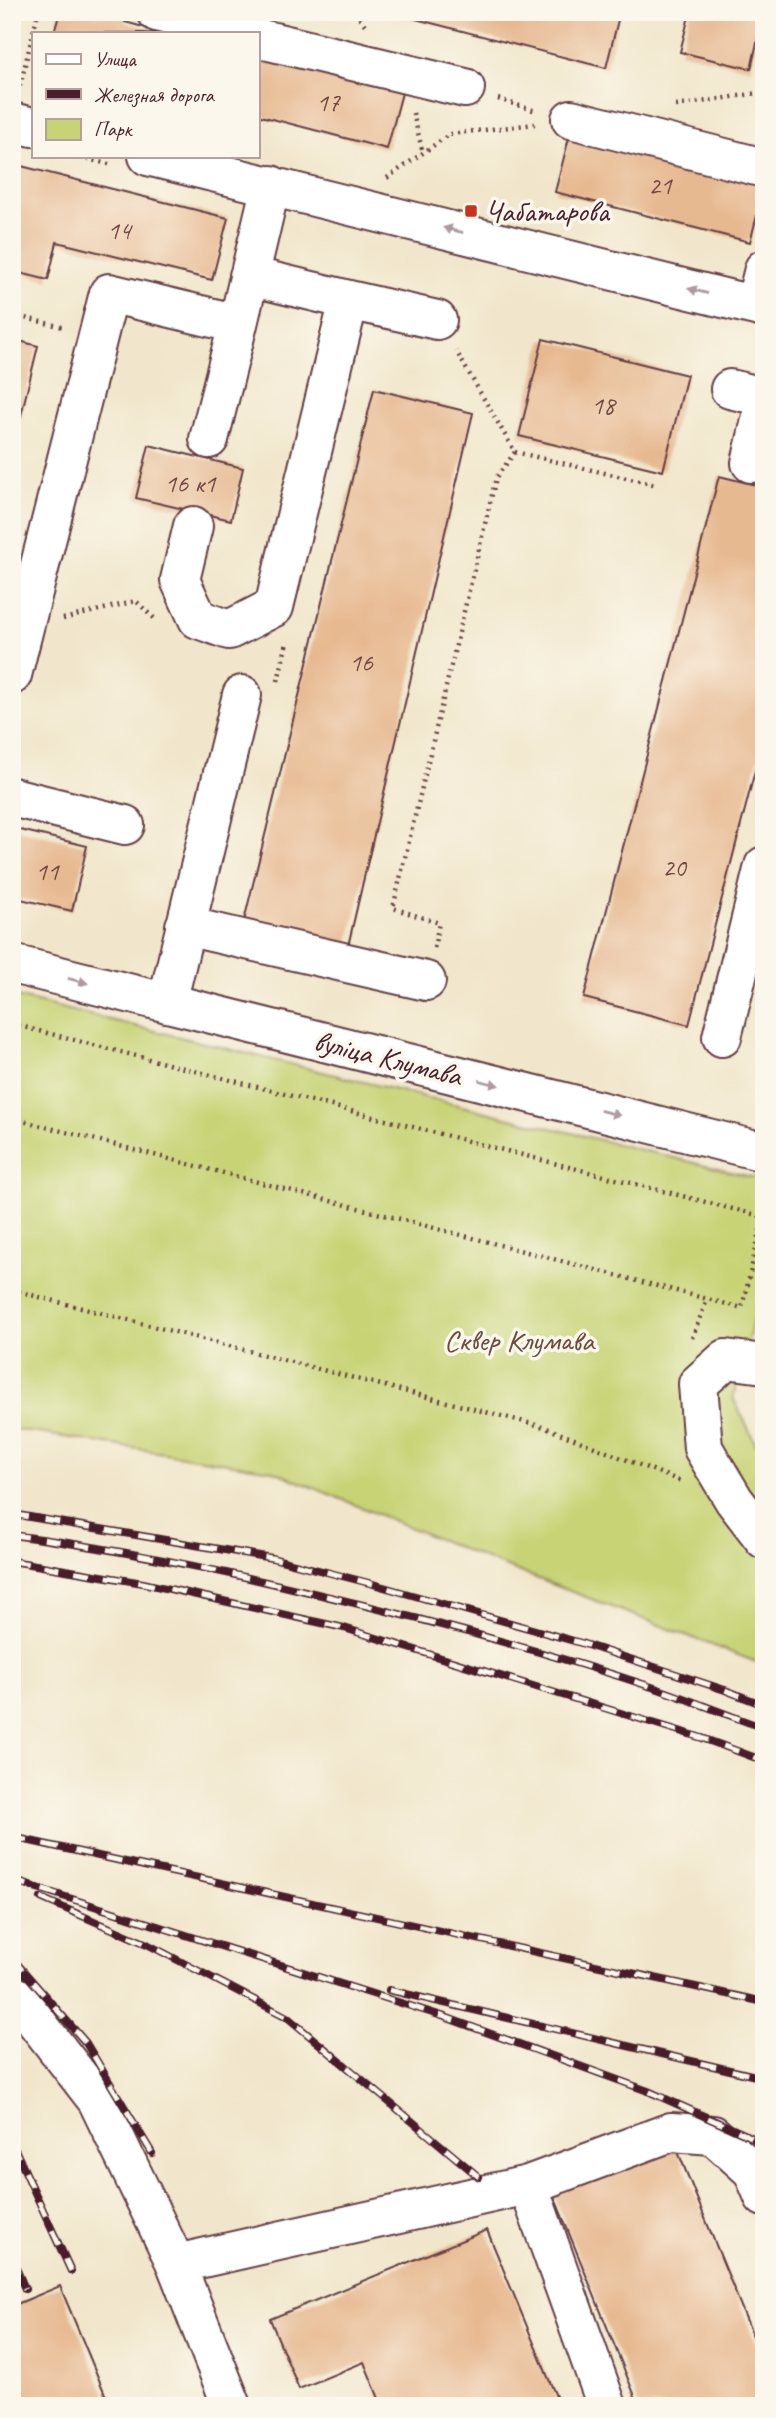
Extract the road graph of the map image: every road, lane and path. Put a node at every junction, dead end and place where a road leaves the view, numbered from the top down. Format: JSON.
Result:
{"nodes":[{"id":1,"x":38,"y":12,"type":"edge"},
{"id":2,"x":180,"y":20,"type":"edge"},
{"id":3,"x":35,"y":32,"type":"edge"},
{"id":4,"x":234,"y":32,"type":"edge"},
{"id":5,"x":259,"y":38,"type":"edge"},
{"id":6,"x":32,"y":49,"type":"edge"},
{"id":7,"x":465,"y":88,"type":"joint"},
{"id":8,"x":21,"y":116,"type":"edge"},
{"id":9,"x":555,"y":116,"type":"joint"},
{"id":10,"x":159,"y":158,"type":"edge"},
{"id":11,"x":764,"y":168,"type":"edge"},
{"id":12,"x":271,"y":186,"type":"junction"},
{"id":13,"x":249,"y":276,"type":"junction"},
{"id":14,"x":761,"y":294,"type":"edge"},
{"id":15,"x":349,"y":300,"type":"junction"},
{"id":16,"x":12,"y":315,"type":"edge"},
{"id":17,"x":438,"y":320,"type":"joint"},
{"id":18,"x":238,"y":324,"type":"junction"},
{"id":19,"x":98,"y":334,"type":"junction"},
{"id":20,"x":764,"y":407,"type":"edge"},
{"id":21,"x":209,"y":439,"type":"dead end"},
{"id":22,"x":515,"y":452,"type":"junction"},
{"id":23,"x":751,"y":463,"type":"dead end"},
{"id":24,"x":656,"y":485,"type":"dead end"},
{"id":25,"x":192,"y":526,"type":"dead end"},
{"id":26,"x":23,"y":629,"type":"junction"},
{"id":27,"x":166,"y":629,"type":"dead end"},
{"id":28,"x":289,"y":635,"type":"dead end"},
{"id":29,"x":12,"y":675,"type":"edge"},
{"id":30,"x":259,"y":692,"type":"joint"},
{"id":31,"x":12,"y":797,"type":"edge"},
{"id":32,"x":125,"y":825,"type":"dead end"},
{"id":33,"x":764,"y":866,"type":"edge"},
{"id":34,"x":185,"y":926,"type":"junction"},
{"id":35,"x":12,"y":964,"type":"edge"},
{"id":36,"x":426,"y":981,"type":"joint"},
{"id":37,"x":167,"y":1003,"type":"junction"},
{"id":38,"x":12,"y":1024,"type":"edge"},
{"id":39,"x":722,"y":1037,"type":"dead end"},
{"id":40,"x":12,"y":1118,"type":"edge"},
{"id":41,"x":764,"y":1152,"type":"edge"},
{"id":42,"x":763,"y":1216,"type":"edge"},
{"id":43,"x":12,"y":1290,"type":"edge"},
{"id":44,"x":764,"y":1364,"type":"edge"},
{"id":45,"x":690,"y":1484,"type":"dead end"},
{"id":46,"x":764,"y":1539,"type":"edge"},
{"id":47,"x":12,"y":2000,"type":"edge"},
{"id":48,"x":528,"y":2185,"type":"junction"},
{"id":49,"x":764,"y":2197,"type":"edge"},
{"id":50,"x":176,"y":2264,"type":"junction"},
{"id":51,"x":232,"y":2406,"type":"edge"},
{"id":52,"x":607,"y":2406,"type":"edge"}],
"edges":[{"from":1,"to":3,"type":"path"},
{"from":2,"to":4,"type":"street"},
{"from":5,"to":7,"type":"street"},
{"from":6,"to":8,"type":"path"},
{"from":7,"to":9,"type":"path"},
{"from":9,"to":11,"type":"street"},
{"from":10,"to":12,"type":"street"},
{"from":12,"to":13,"type":"street"},
{"from":14,"to":12,"type":"street","one_way":true},
{"from":13,"to":15,"type":"street"},
{"from":13,"to":18,"type":"street"},
{"from":15,"to":17,"type":"street"},
{"from":15,"to":25,"type":"street"},
{"from":16,"to":19,"type":"path"},
{"from":17,"to":22,"type":"path"},
{"from":18,"to":19,"type":"street"},
{"from":18,"to":21,"type":"street"},
{"from":19,"to":26,"type":"street"},
{"from":20,"to":23,"type":"street"},
{"from":22,"to":24,"type":"path"},
{"from":22,"to":36,"type":"path"},
{"from":26,"to":27,"type":"path"},
{"from":26,"to":29,"type":"street"},
{"from":28,"to":30,"type":"path"},
{"from":30,"to":34,"type":"street"},
{"from":31,"to":32,"type":"street"},
{"from":33,"to":39,"type":"street"},
{"from":34,"to":36,"type":"street"},
{"from":34,"to":37,"type":"street"},
{"from":35,"to":37,"type":"street","name":"вуліца Клумава","one_way":true},
{"from":37,"to":41,"type":"street","name":"вуліца Клумава","one_way":true},
{"from":38,"to":42,"type":"path"},
{"from":40,"to":42,"type":"path"},
{"from":43,"to":45,"type":"path"},
{"from":44,"to":46,"type":"street"},
{"from":47,"to":50,"type":"street"},
{"from":48,"to":49,"type":"street"},
{"from":48,"to":50,"type":"street"},
{"from":48,"to":52,"type":"street"},
{"from":50,"to":51,"type":"street"}]}
